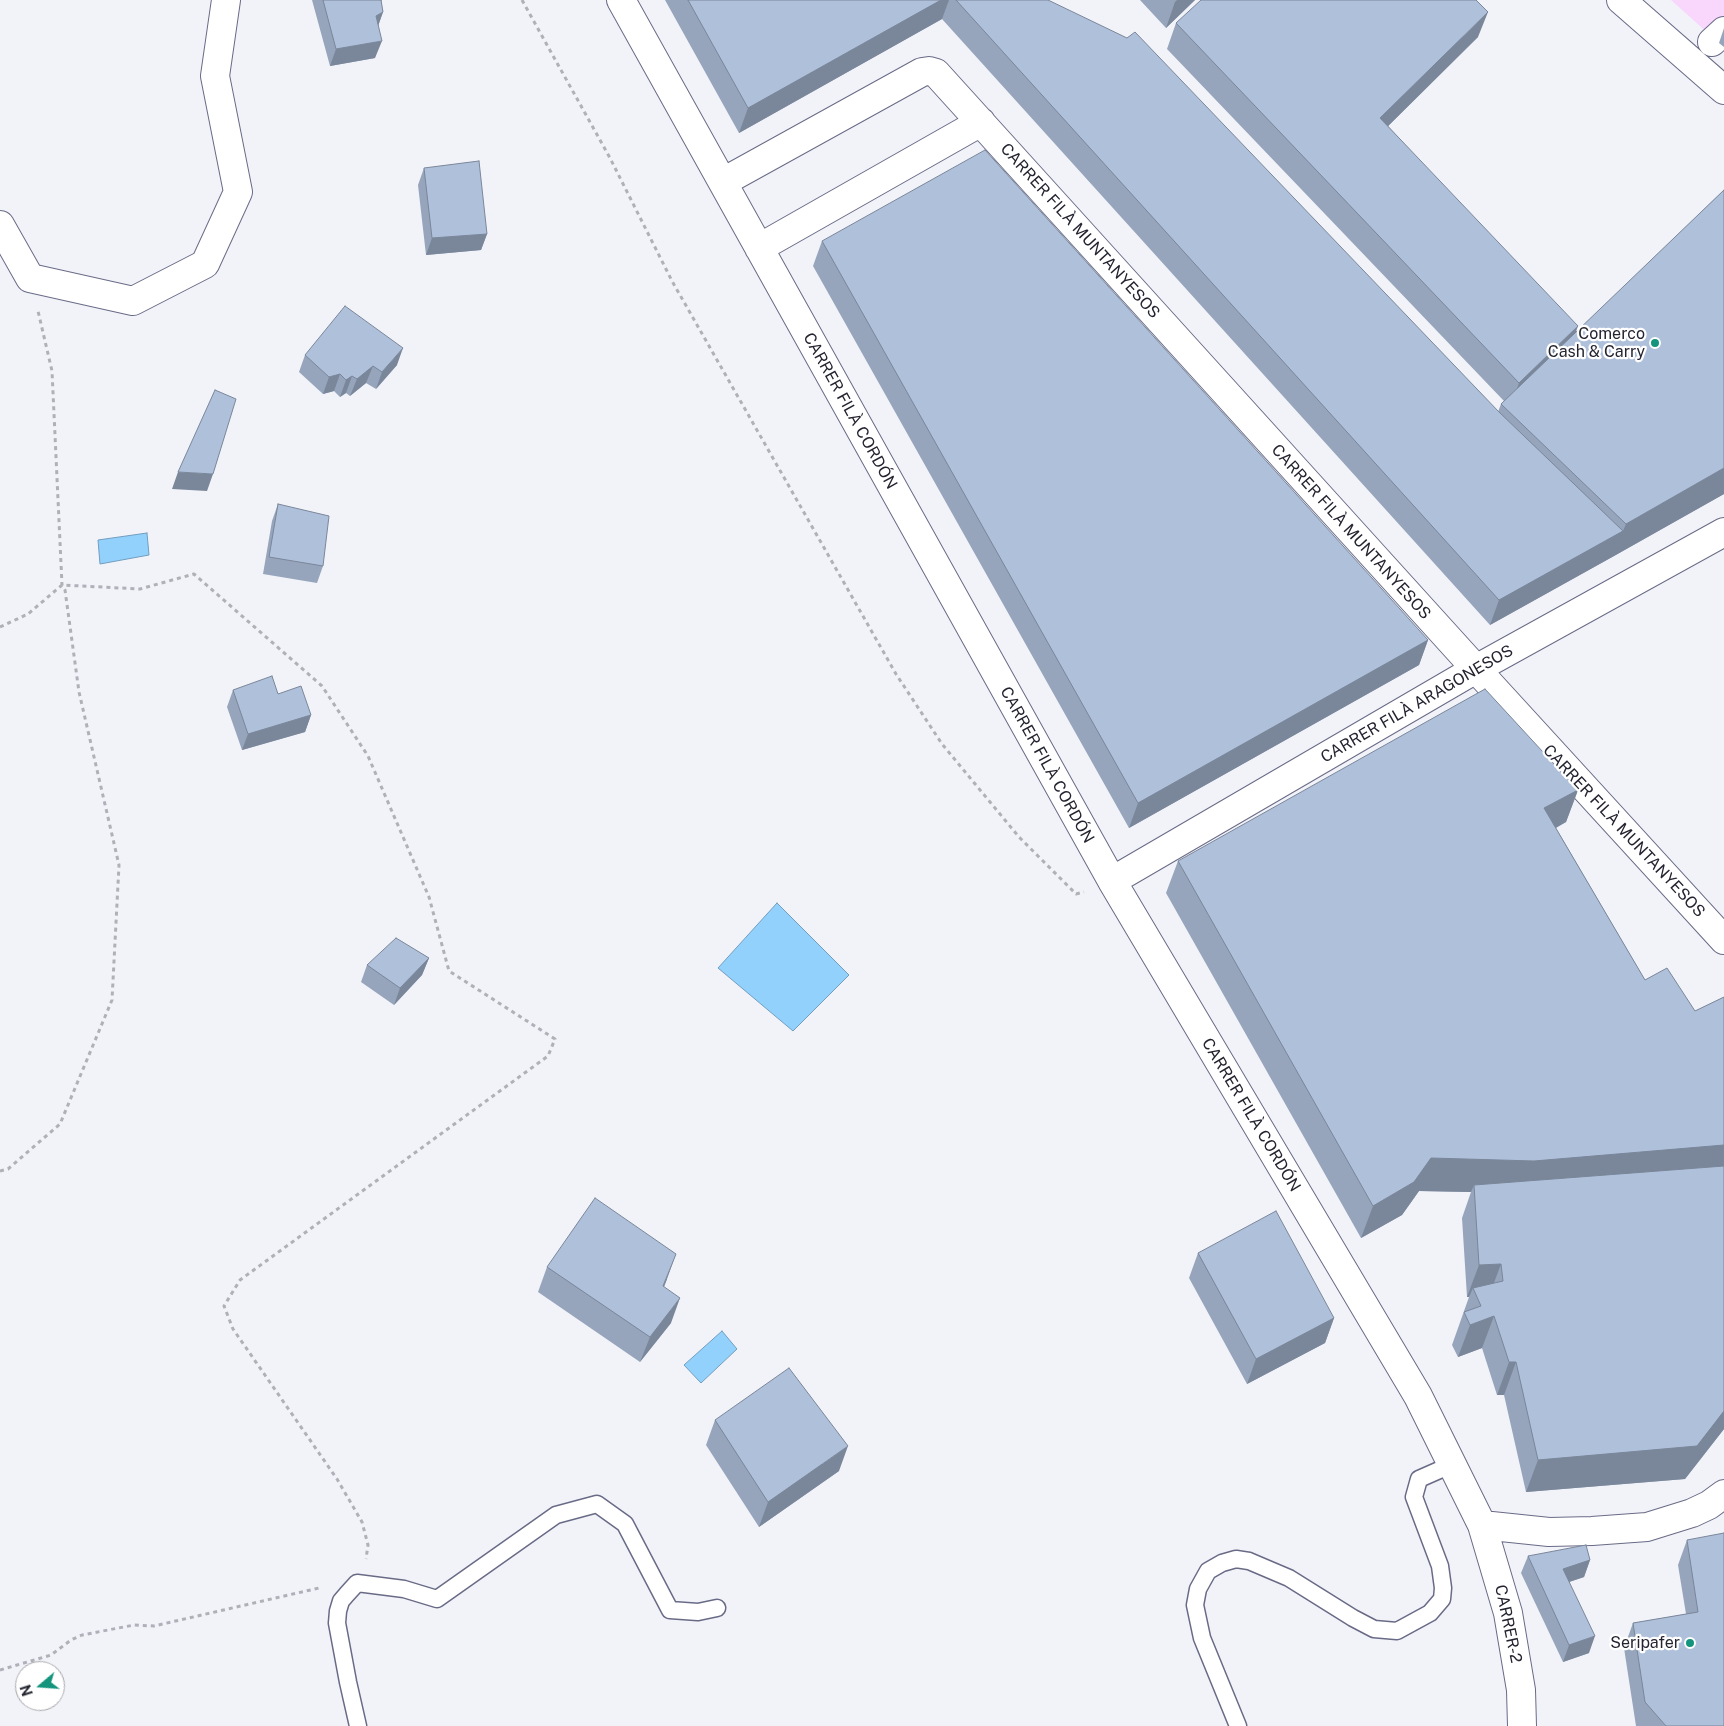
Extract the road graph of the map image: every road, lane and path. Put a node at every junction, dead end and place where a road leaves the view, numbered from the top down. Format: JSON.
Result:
{"nodes":[{"id":1,"x":226,"y":0,"type":"edge"},
{"id":2,"x":522,"y":0,"type":"edge"},
{"id":3,"x":621,"y":0,"type":"edge"},
{"id":4,"x":1621,"y":0,"type":"edge"},
{"id":5,"x":1724,"y":90,"type":"edge"},
{"id":6,"x":981,"y":122,"type":"junction"},
{"id":7,"x":723,"y":182,"type":"junction"},
{"id":8,"x":0,"y":225,"type":"edge"},
{"id":9,"x":760,"y":248,"type":"junction"},
{"id":10,"x":30,"y":278,"type":"junction"},
{"id":11,"x":1724,"y":532,"type":"edge"},
{"id":12,"x":62,"y":585,"type":"junction"},
{"id":13,"x":0,"y":627,"type":"edge"},
{"id":14,"x":1476,"y":669,"type":"junction"},
{"id":15,"x":1112,"y":881,"type":"junction"},
{"id":16,"x":1724,"y":940,"type":"edge"},
{"id":17,"x":0,"y":1171,"type":"edge"},
{"id":18,"x":1453,"y":1464,"type":"junction"},
{"id":19,"x":1724,"y":1494,"type":"edge"},
{"id":20,"x":1482,"y":1525,"type":"junction"},
{"id":21,"x":357,"y":1583,"type":"junction"},
{"id":22,"x":717,"y":1608,"type":"dead end"},
{"id":23,"x":0,"y":1670,"type":"edge"},
{"id":24,"x":358,"y":1726,"type":"edge"},
{"id":25,"x":1238,"y":1726,"type":"edge"},
{"id":26,"x":1522,"y":1726,"type":"edge"}],
"edges":[{"from":1,"to":10,"type":"street"},
{"from":2,"to":15,"type":"path"},
{"from":3,"to":7,"type":"street","name":"CARRER FILÀ CORDÓN"},
{"from":4,"to":5,"type":"street"},
{"from":6,"to":7,"type":"street","name":"CARRER FILÀ MUNTANYESOS"},
{"from":6,"to":9,"type":"street"},
{"from":6,"to":14,"type":"street","name":"CARRER FILÀ MUNTANYESOS"},
{"from":7,"to":9,"type":"street","name":"CARRER FILÀ CORDÓN"},
{"from":8,"to":10,"type":"street"},
{"from":9,"to":15,"type":"street","name":"CARRER FILÀ CORDÓN"},
{"from":10,"to":12,"type":"path"},
{"from":11,"to":14,"type":"street","name":"CARRER FILÀ ARAGONESOS"},
{"from":12,"to":13,"type":"path"},
{"from":12,"to":17,"type":"path"},
{"from":12,"to":21,"type":"path"},
{"from":14,"to":15,"type":"street","name":"CARRER FILÀ ARAGONESOS"},
{"from":14,"to":16,"type":"street","name":"CARRER FILÀ MUNTANYESOS"},
{"from":15,"to":18,"type":"street","name":"CARRER FILÀ CORDÓN"},
{"from":18,"to":20,"type":"street","name":"CARRER FILÀ CORDÓN"},
{"from":18,"to":25,"type":"lane"},
{"from":19,"to":20,"type":"street"},
{"from":20,"to":26,"type":"street","name":"CARRER-2"},
{"from":21,"to":22,"type":"lane"},
{"from":21,"to":23,"type":"path"},
{"from":21,"to":24,"type":"lane"}]}
